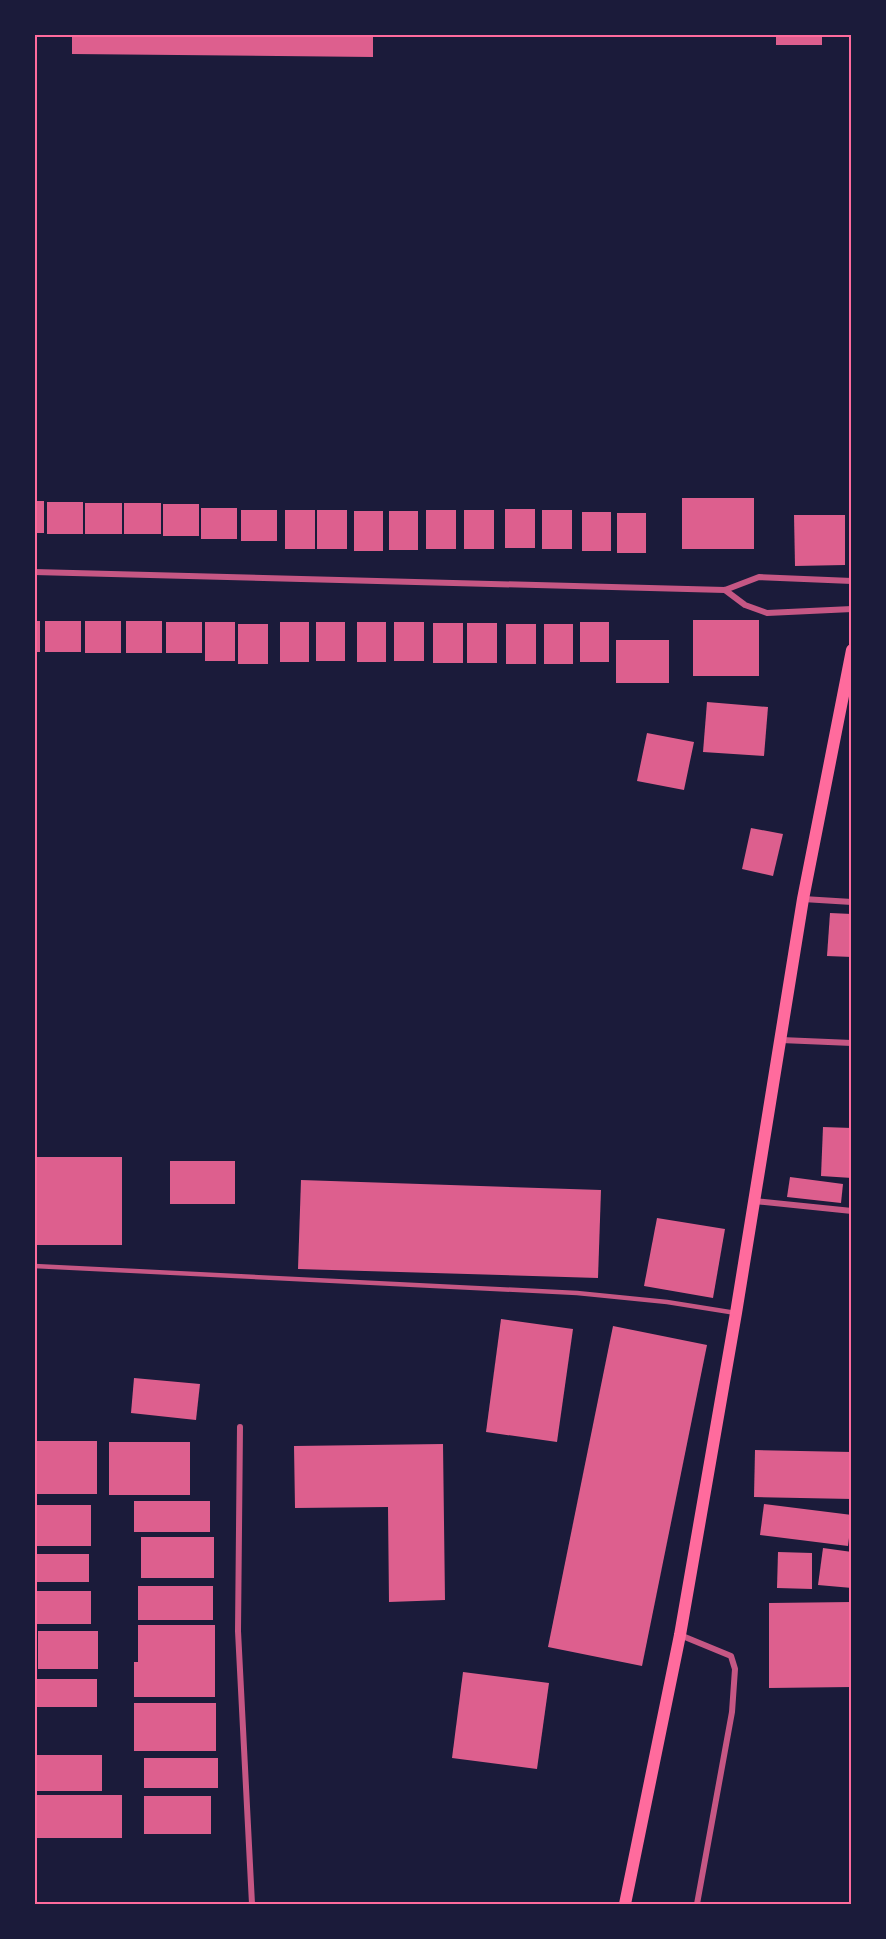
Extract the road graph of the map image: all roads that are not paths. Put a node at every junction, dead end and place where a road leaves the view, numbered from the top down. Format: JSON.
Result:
{"nodes":[{"id":1,"x":34,"y":572,"type":"edge"},
{"id":2,"x":852,"y":581,"type":"edge"},
{"id":3,"x":725,"y":590,"type":"junction"},
{"id":4,"x":852,"y":609,"type":"edge"},
{"id":5,"x":852,"y":650,"type":"edge"},
{"id":6,"x":803,"y":899,"type":"junction"},
{"id":7,"x":852,"y":902,"type":"edge"},
{"id":8,"x":782,"y":1040,"type":"junction"},
{"id":9,"x":852,"y":1042,"type":"edge"},
{"id":10,"x":754,"y":1201,"type":"junction"},
{"id":11,"x":852,"y":1211,"type":"edge"},
{"id":12,"x":34,"y":1266,"type":"edge"},
{"id":13,"x":736,"y":1313,"type":"junction"},
{"id":14,"x":240,"y":1427,"type":"dead end"},
{"id":15,"x":680,"y":1635,"type":"junction"},
{"id":16,"x":252,"y":1905,"type":"edge"},
{"id":17,"x":625,"y":1905,"type":"edge"},
{"id":18,"x":697,"y":1905,"type":"edge"}],
"edges":[{"from":1,"to":3,"type":"street"},
{"from":2,"to":3,"type":"street"},
{"from":3,"to":4,"type":"street"},
{"from":5,"to":6,"type":"main road"},
{"from":6,"to":7,"type":"street"},
{"from":6,"to":8,"type":"main road"},
{"from":8,"to":9,"type":"street"},
{"from":8,"to":10,"type":"main road"},
{"from":10,"to":11,"type":"street"},
{"from":10,"to":13,"type":"main road"},
{"from":12,"to":13,"type":"lane"},
{"from":13,"to":15,"type":"main road"},
{"from":14,"to":16,"type":"street"},
{"from":15,"to":17,"type":"main road"},
{"from":15,"to":18,"type":"street"}]}
